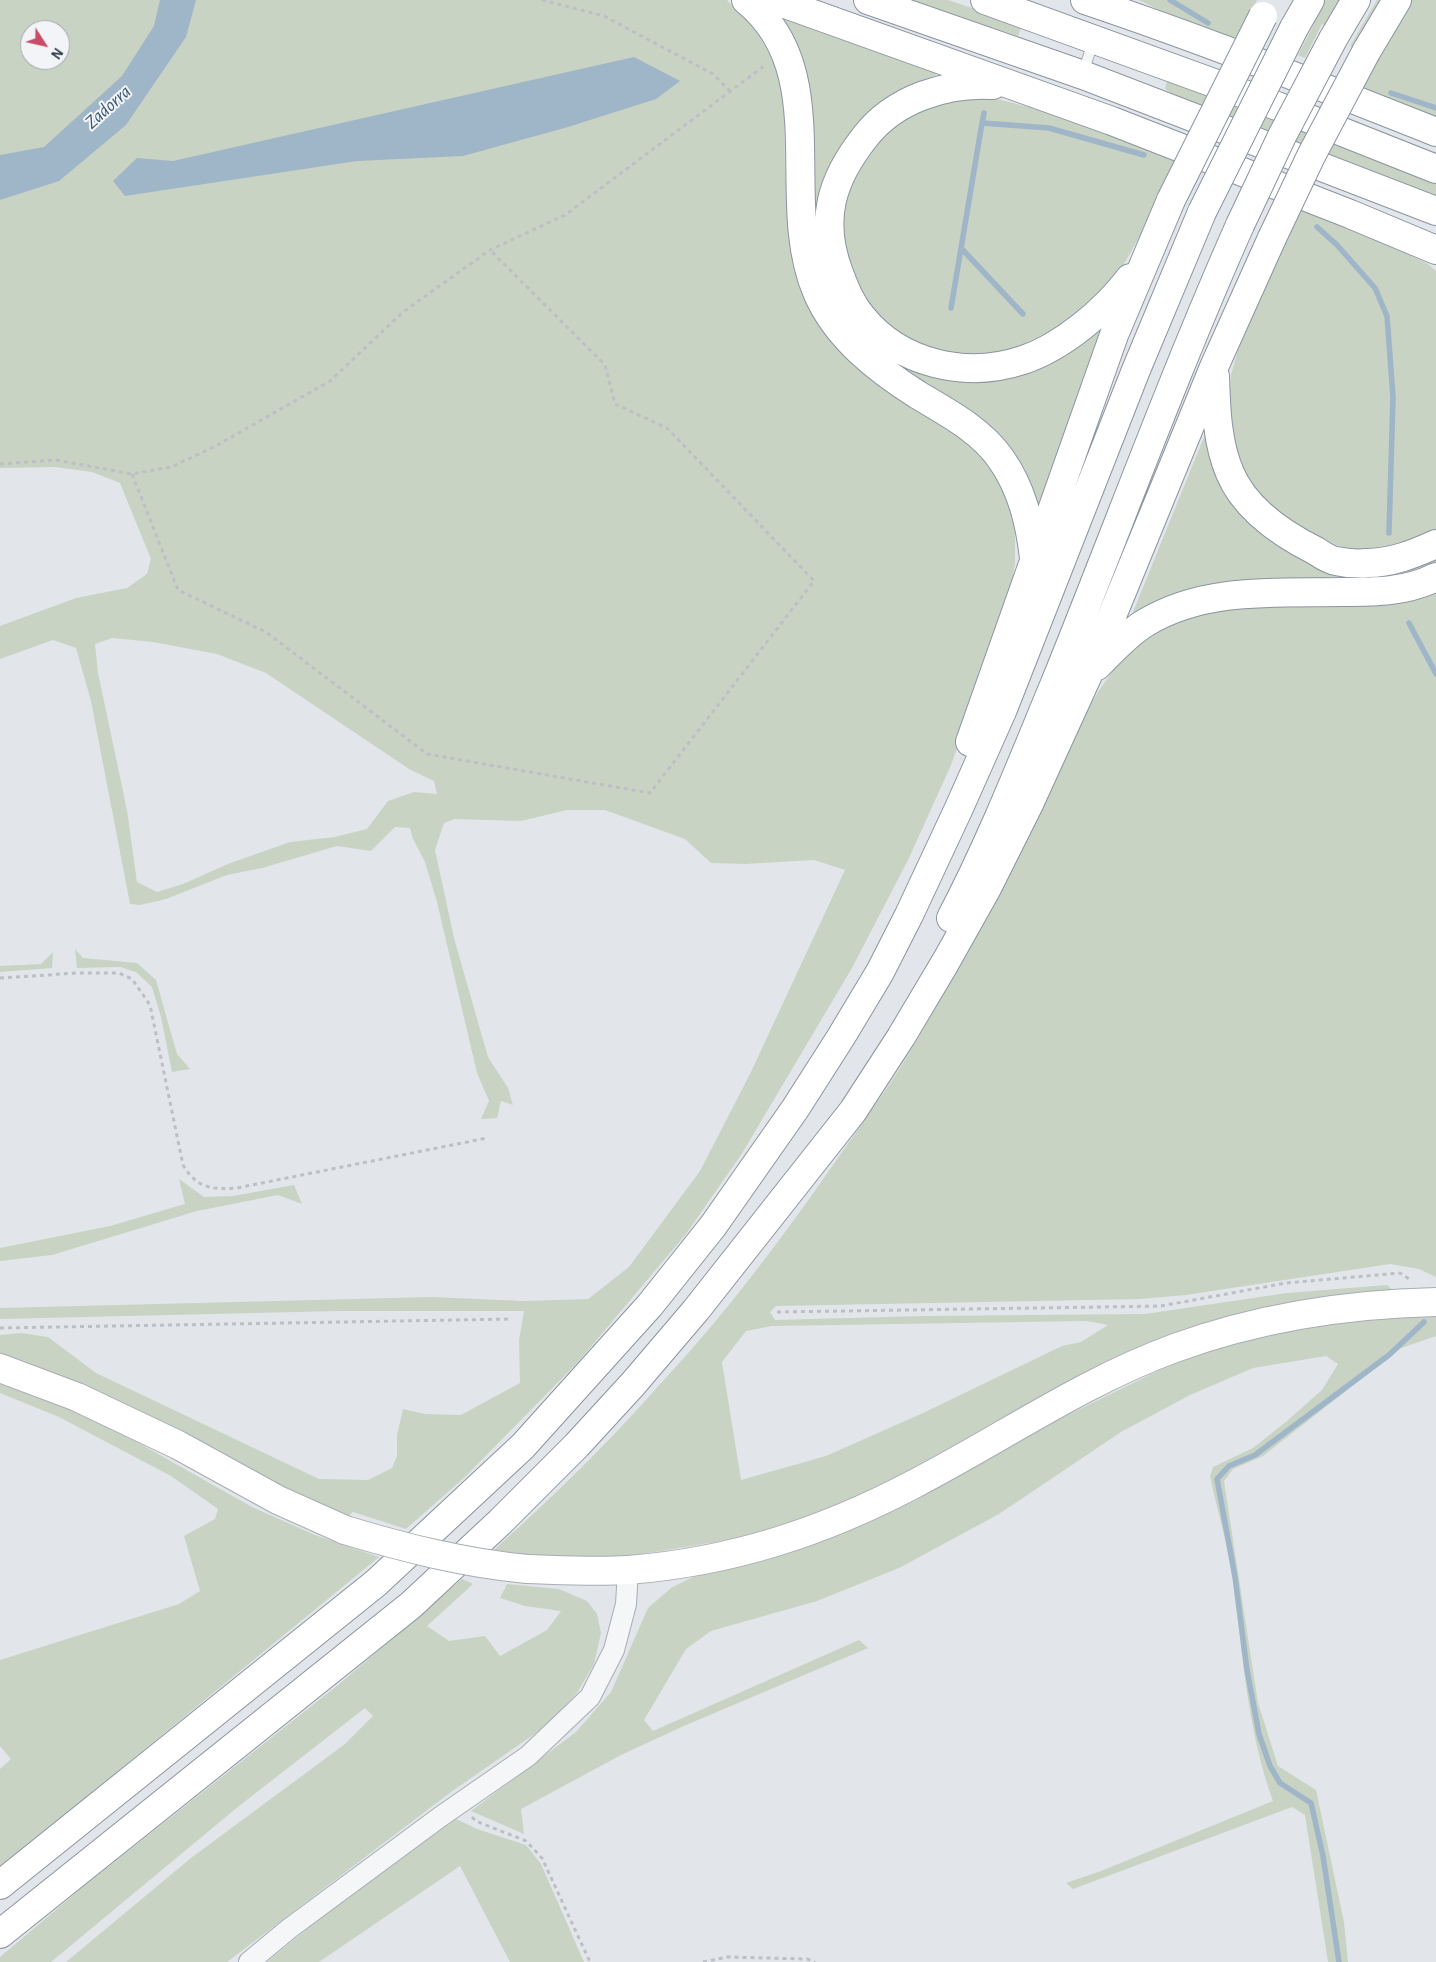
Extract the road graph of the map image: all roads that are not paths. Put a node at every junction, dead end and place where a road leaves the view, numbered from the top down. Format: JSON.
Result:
{"nodes":[{"id":1,"x":746,"y":0,"type":"edge"},
{"id":2,"x":774,"y":0,"type":"edge"},
{"id":3,"x":868,"y":0,"type":"edge"},
{"id":4,"x":985,"y":0,"type":"edge"},
{"id":5,"x":1085,"y":0,"type":"edge"},
{"id":6,"x":1113,"y":0,"type":"edge"},
{"id":7,"x":1310,"y":0,"type":"edge"},
{"id":8,"x":1356,"y":0,"type":"edge"},
{"id":9,"x":1397,"y":0,"type":"edge"},
{"id":10,"x":1268,"y":8,"type":"edge"},
{"id":11,"x":1138,"y":18,"type":"junction"},
{"id":12,"x":1095,"y":38,"type":"junction"},
{"id":13,"x":1083,"y":75,"type":"junction"},
{"id":14,"x":1013,"y":87,"type":"junction"},
{"id":15,"x":1436,"y":132,"type":"edge"},
{"id":16,"x":1436,"y":169,"type":"edge"},
{"id":17,"x":1436,"y":211,"type":"edge"},
{"id":18,"x":1435,"y":250,"type":"edge"},
{"id":19,"x":1146,"y":257,"type":"junction"},
{"id":20,"x":1214,"y":367,"type":"junction"},
{"id":21,"x":1436,"y":544,"type":"edge"},
{"id":22,"x":1034,"y":562,"type":"junction"},
{"id":23,"x":1436,"y":577,"type":"edge"},
{"id":24,"x":1087,"y":676,"type":"junction"},
{"id":25,"x":910,"y":915,"type":"junction"},
{"id":26,"x":771,"y":1214,"type":"junction"},
{"id":27,"x":1436,"y":1302,"type":"edge"},
{"id":28,"x":0,"y":1368,"type":"edge"},
{"id":29,"x":628,"y":1570,"type":"junction"},
{"id":30,"x":0,"y":1885,"type":"edge"},
{"id":31,"x":0,"y":1934,"type":"edge"},
{"id":32,"x":249,"y":1962,"type":"edge"}],
"edges":[{"from":1,"to":22,"type":"main road"},
{"from":2,"to":14,"type":"main road"},
{"from":3,"to":13,"type":"main road"},
{"from":4,"to":12,"type":"main road"},
{"from":5,"to":11,"type":"main road"},
{"from":6,"to":11,"type":"main road"},
{"from":7,"to":25,"type":"main road","bridge":true},
{"from":8,"to":26,"type":"main road","bridge":true},
{"from":9,"to":20,"type":"main road","bridge":true},
{"from":10,"to":19,"type":"main road","bridge":true},
{"from":11,"to":15,"type":"main road"},
{"from":12,"to":13,"type":"lane"},
{"from":12,"to":16,"type":"main road"},
{"from":13,"to":17,"type":"main road"},
{"from":14,"to":18,"type":"main road"},
{"from":14,"to":19,"type":"main road"},
{"from":19,"to":22,"type":"main road"},
{"from":20,"to":21,"type":"main road"},
{"from":20,"to":24,"type":"main road"},
{"from":22,"to":25,"type":"main road"},
{"from":23,"to":24,"type":"main road"},
{"from":24,"to":26,"type":"main road"},
{"from":25,"to":30,"type":"main road"},
{"from":26,"to":31,"type":"main road"},
{"from":27,"to":29,"type":"main road"},
{"from":28,"to":29,"type":"main road","bridge":true},
{"from":29,"to":32,"type":"street"}]}
